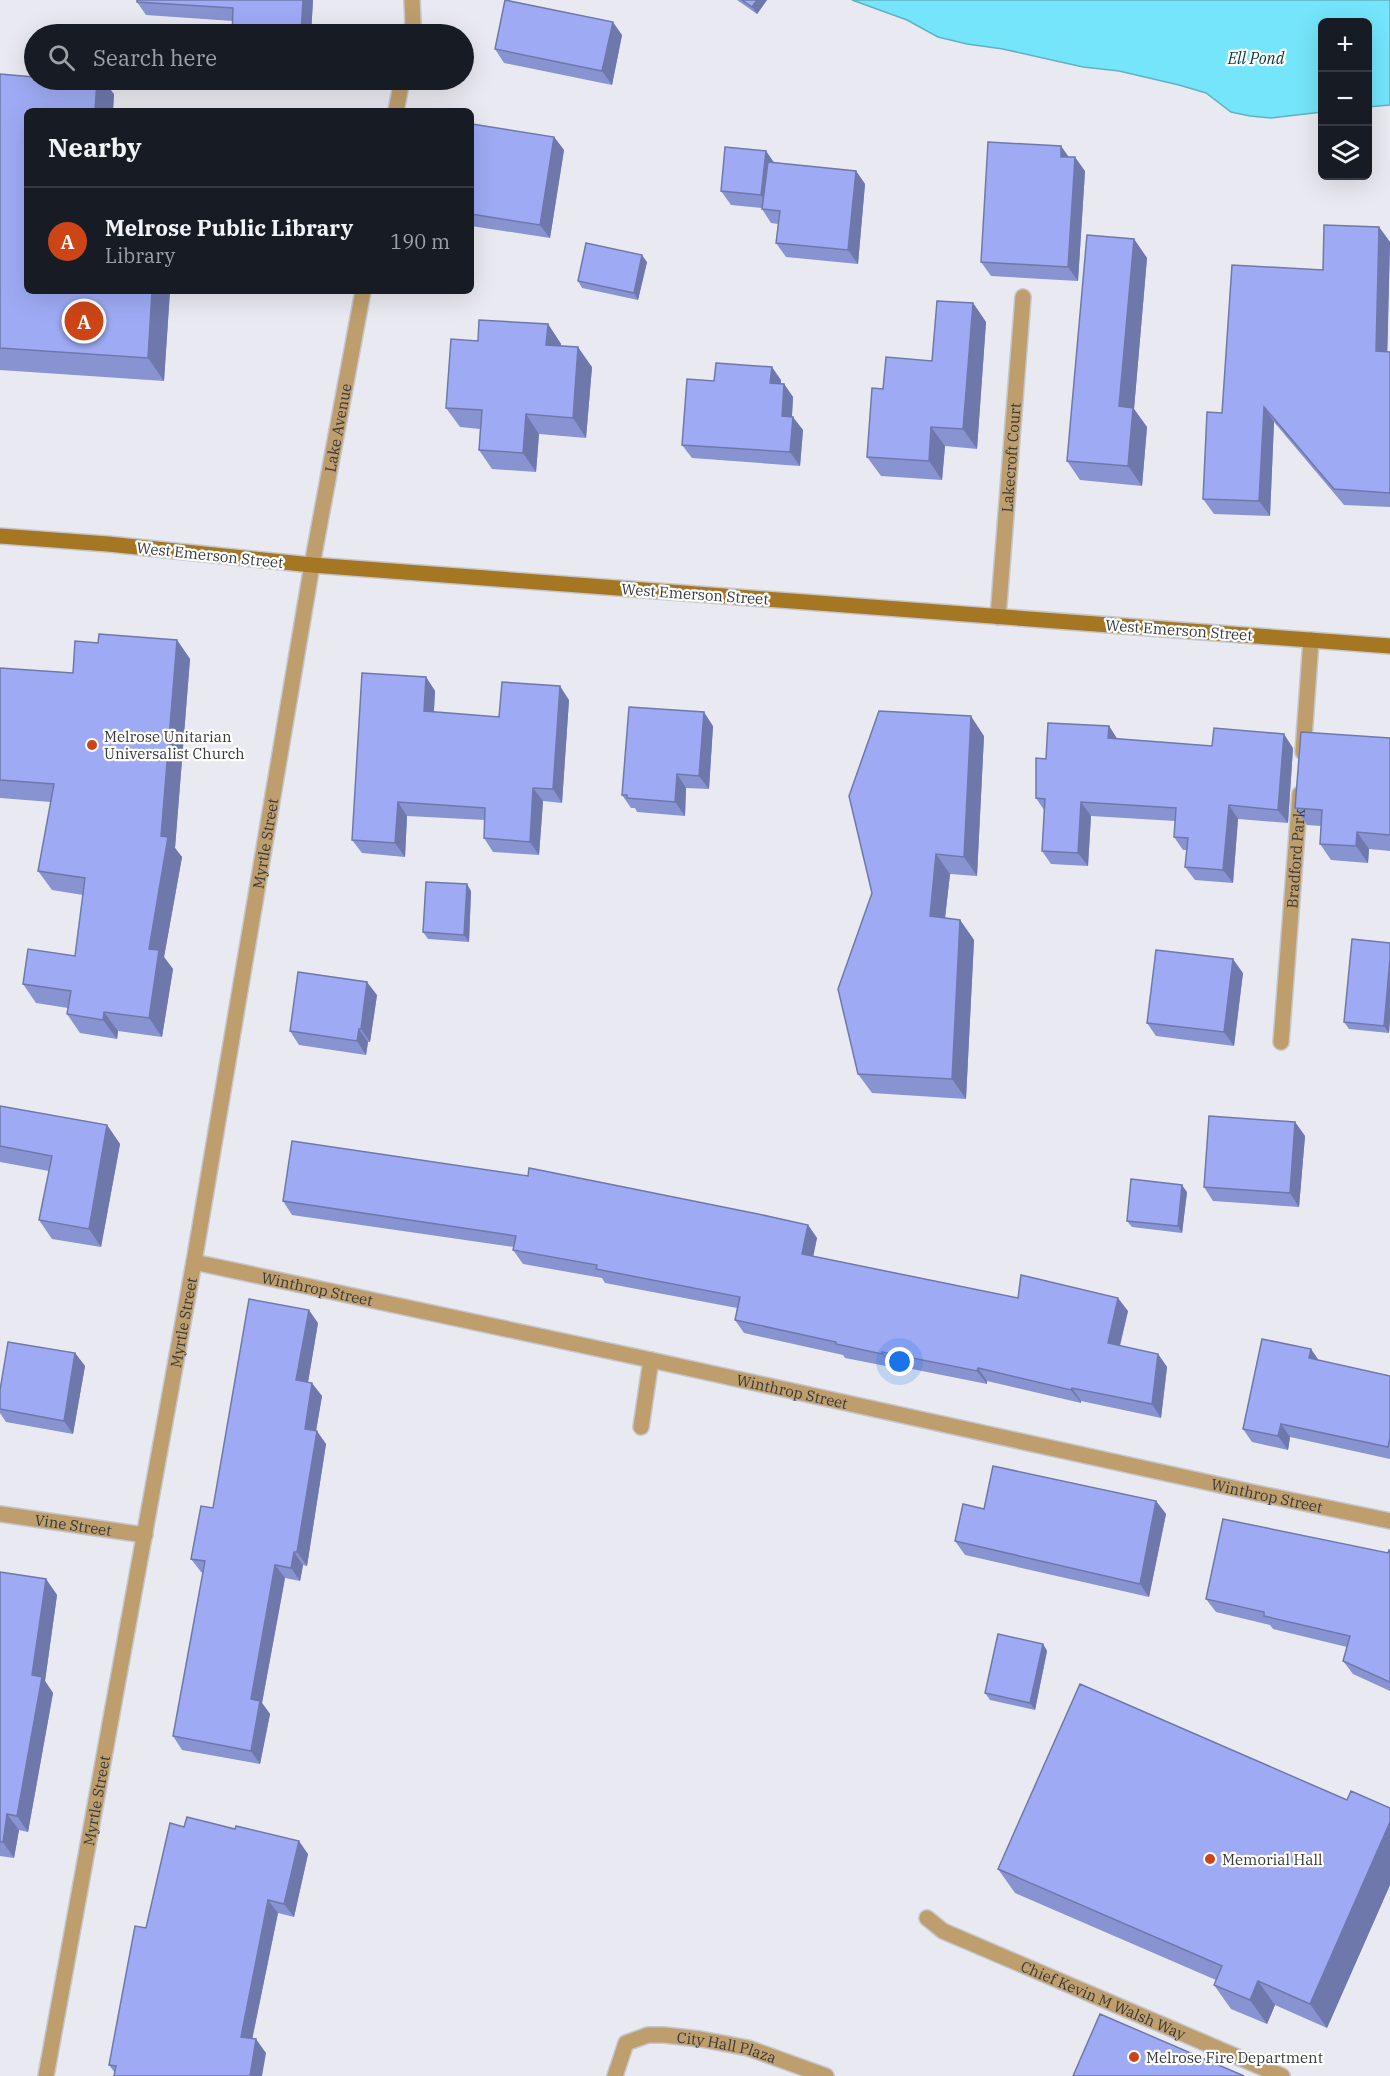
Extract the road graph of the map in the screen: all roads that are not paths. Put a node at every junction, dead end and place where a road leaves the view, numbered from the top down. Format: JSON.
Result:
{"nodes":[{"id":1,"x":412,"y":0,"type":"edge"},
{"id":2,"x":413,"y":24,"type":"edge"},
{"id":3,"x":400,"y":90,"type":"edge"},
{"id":4,"x":397,"y":108,"type":"edge"},
{"id":5,"x":362,"y":294,"type":"edge"},
{"id":6,"x":1023,"y":297,"type":"dead end"},
{"id":7,"x":0,"y":536,"type":"edge"},
{"id":8,"x":312,"y":565,"type":"junction"},
{"id":9,"x":998,"y":617,"type":"junction"},
{"id":10,"x":1311,"y":640,"type":"junction"},
{"id":11,"x":1390,"y":646,"type":"edge"},
{"id":12,"x":1281,"y":1042,"type":"dead end"},
{"id":13,"x":194,"y":1262,"type":"junction"},
{"id":14,"x":651,"y":1360,"type":"junction"},
{"id":15,"x":641,"y":1427,"type":"dead end"},
{"id":16,"x":0,"y":1514,"type":"edge"},
{"id":17,"x":1390,"y":1521,"type":"edge"},
{"id":18,"x":145,"y":1535,"type":"junction"},
{"id":19,"x":927,"y":1918,"type":"dead end"},
{"id":20,"x":46,"y":2076,"type":"edge"},
{"id":21,"x":615,"y":2076,"type":"edge"},
{"id":22,"x":826,"y":2076,"type":"edge"},
{"id":23,"x":1282,"y":2076,"type":"edge"}],
"edges":[{"from":1,"to":2,"type":"street"},
{"from":3,"to":4,"type":"street"},
{"from":5,"to":8,"type":"street","name":"Lake Avenue"},
{"from":6,"to":9,"type":"street","name":"Lakecroft Court"},
{"from":7,"to":8,"type":"street","name":"West Emerson Street"},
{"from":8,"to":9,"type":"street","name":"West Emerson Street"},
{"from":8,"to":13,"type":"street","name":"Myrtle Street"},
{"from":9,"to":10,"type":"street","name":"West Emerson Street"},
{"from":10,"to":11,"type":"street","name":"West Emerson Street"},
{"from":10,"to":12,"type":"street","name":"Bradford Park"},
{"from":13,"to":14,"type":"street","name":"Winthrop Street"},
{"from":13,"to":18,"type":"street","name":"Myrtle Street"},
{"from":14,"to":15,"type":"street"},
{"from":14,"to":17,"type":"street","name":"Winthrop Street"},
{"from":16,"to":18,"type":"street","name":"Vine Street"},
{"from":18,"to":20,"type":"street","name":"Myrtle Street"},
{"from":19,"to":23,"type":"street","name":"Chief Kevin M Walsh Way"},
{"from":21,"to":22,"type":"street","name":"City Hall Plaza"}]}
